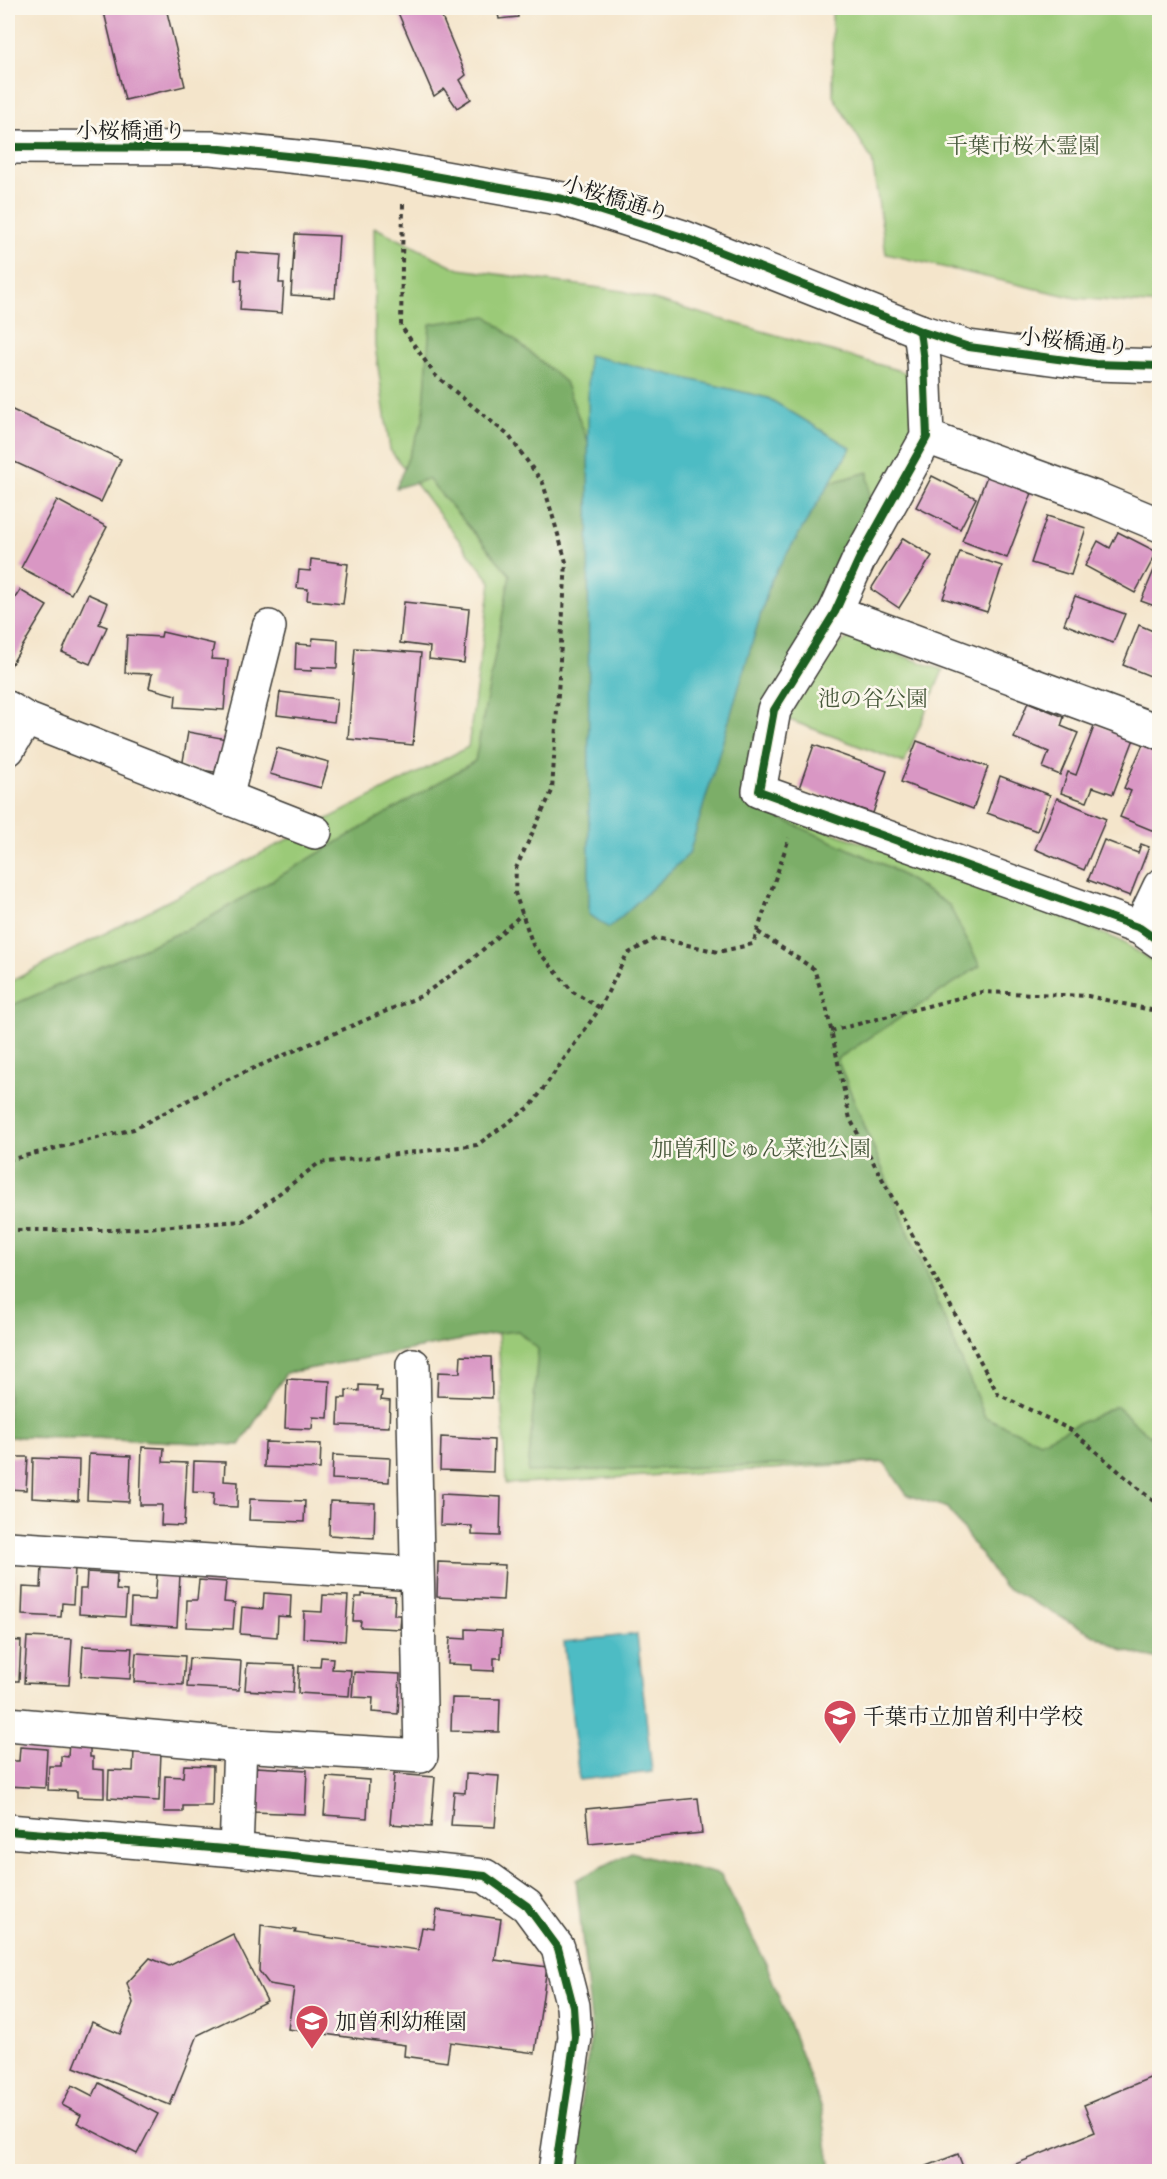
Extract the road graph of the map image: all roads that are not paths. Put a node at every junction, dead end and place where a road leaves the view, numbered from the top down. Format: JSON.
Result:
{"nodes":[{"id":1,"x":8,"y":147,"type":"edge"},
{"id":2,"x":920,"y":331,"type":"junction"},
{"id":3,"x":1160,"y":366,"type":"edge"},
{"id":4,"x":927,"y":437,"type":"junction"},
{"id":5,"x":1160,"y":525,"type":"edge"},
{"id":6,"x":835,"y":612,"type":"junction"},
{"id":7,"x":269,"y":627,"type":"dead end"},
{"id":8,"x":17,"y":714,"type":"edge"},
{"id":9,"x":1160,"y":732,"type":"edge"},
{"id":10,"x":8,"y":750,"type":"edge"},
{"id":11,"x":226,"y":798,"type":"junction"},
{"id":12,"x":315,"y":832,"type":"dead end"},
{"id":13,"x":1160,"y":886,"type":"edge"},
{"id":14,"x":1150,"y":935,"type":"edge"},
{"id":15,"x":413,"y":1365,"type":"dead end"},
{"id":16,"x":8,"y":1548,"type":"edge"},
{"id":17,"x":416,"y":1574,"type":"junction"},
{"id":18,"x":8,"y":1724,"type":"edge"},
{"id":19,"x":240,"y":1745,"type":"junction"},
{"id":20,"x":8,"y":1831,"type":"edge"},
{"id":21,"x":236,"y":1850,"type":"junction"},
{"id":22,"x":555,"y":2172,"type":"edge"}],
"edges":[{"from":1,"to":2,"type":"street","name":"小桜橋通り"},
{"from":2,"to":3,"type":"street","name":"小桜橋通り"},
{"from":2,"to":4,"type":"street"},
{"from":4,"to":5,"type":"street"},
{"from":4,"to":6,"type":"street"},
{"from":6,"to":9,"type":"street"},
{"from":6,"to":14,"type":"street"},
{"from":7,"to":11,"type":"street"},
{"from":8,"to":10,"type":"street"},
{"from":8,"to":11,"type":"street"},
{"from":11,"to":12,"type":"street"},
{"from":13,"to":14,"type":"street"},
{"from":15,"to":17,"type":"street"},
{"from":16,"to":17,"type":"street"},
{"from":17,"to":19,"type":"street"},
{"from":18,"to":19,"type":"street"},
{"from":19,"to":21,"type":"street"},
{"from":20,"to":21,"type":"street"},
{"from":21,"to":22,"type":"street"}]}
